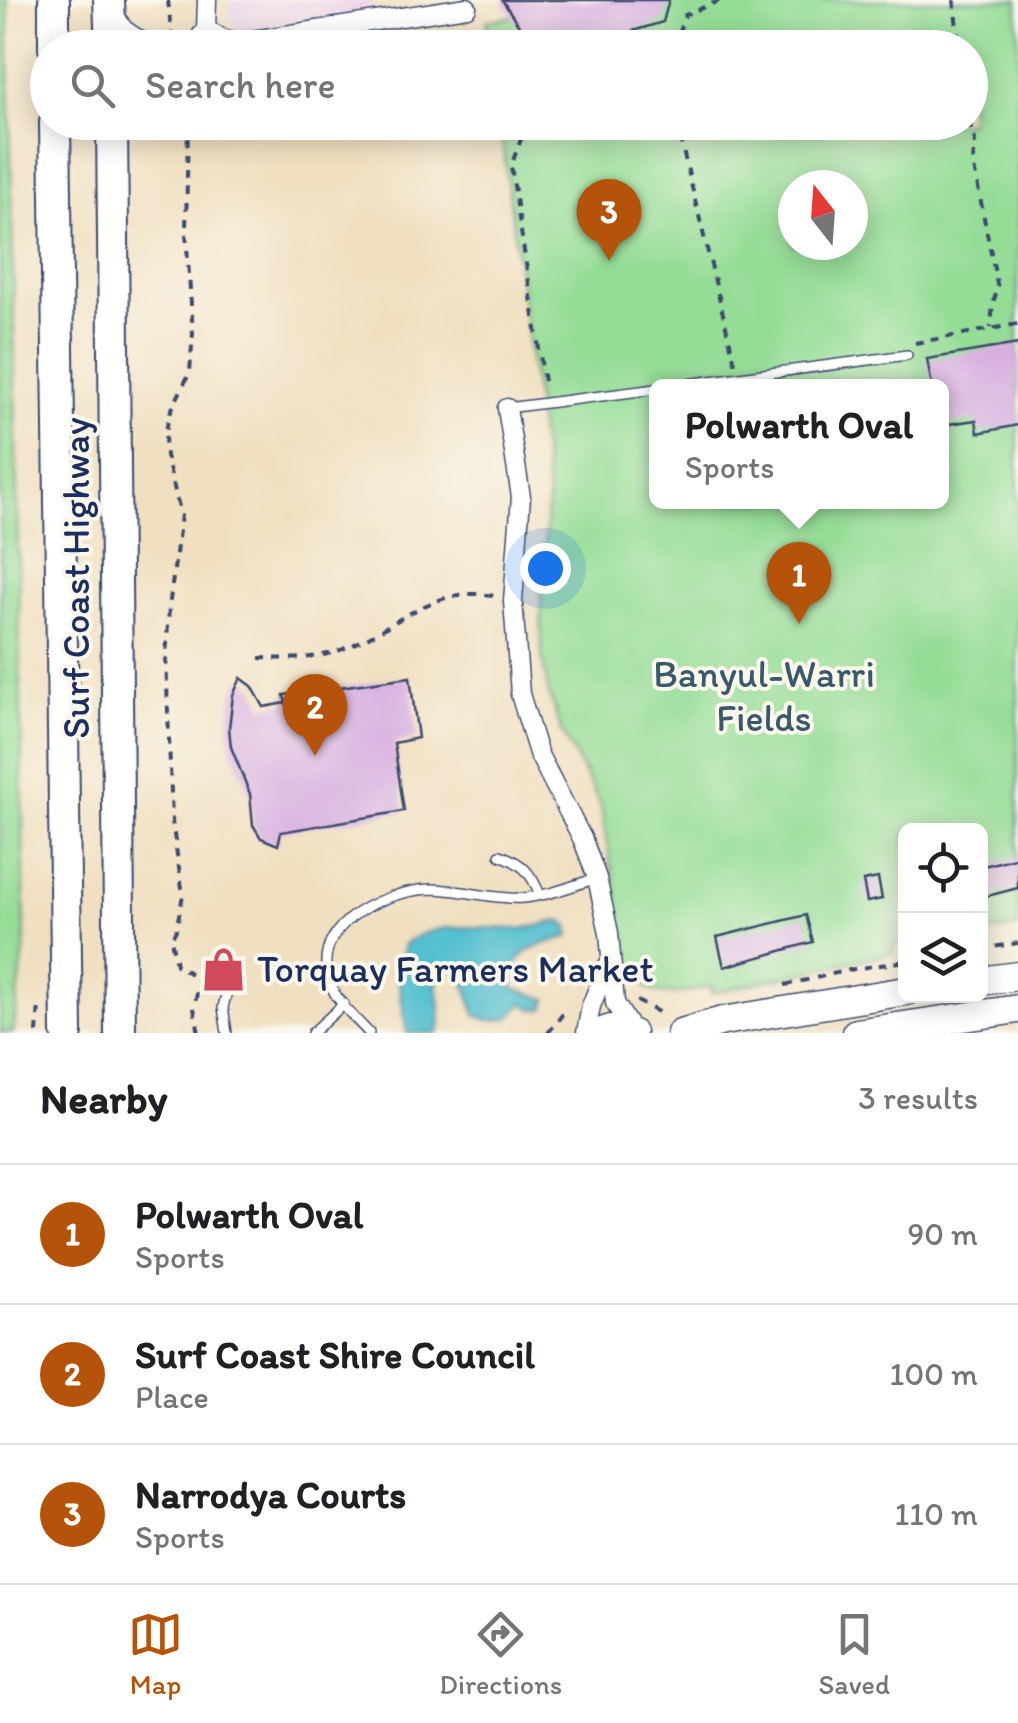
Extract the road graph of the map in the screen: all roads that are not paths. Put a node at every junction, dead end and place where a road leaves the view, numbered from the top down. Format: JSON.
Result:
{"nodes":[{"id":1,"x":54,"y":0,"type":"edge"},
{"id":2,"x":207,"y":0,"type":"edge"},
{"id":3,"x":109,"y":2,"type":"edge"},
{"id":4,"x":467,"y":7,"type":"dead end"},
{"id":5,"x":206,"y":29,"type":"edge"},
{"id":6,"x":54,"y":30,"type":"edge"},
{"id":7,"x":110,"y":30,"type":"edge"},
{"id":8,"x":124,"y":30,"type":"edge"},
{"id":9,"x":317,"y":30,"type":"edge"},
{"id":10,"x":55,"y":140,"type":"edge"},
{"id":11,"x":112,"y":140,"type":"edge"},
{"id":12,"x":908,"y":350,"type":"road end"},
{"id":13,"x":729,"y":379,"type":"edge"},
{"id":14,"x":649,"y":389,"type":"edge"},
{"id":15,"x":507,"y":408,"type":"joint"},
{"id":16,"x":500,"y":855,"type":"dead end"},
{"id":17,"x":598,"y":878,"type":"junction"},
{"id":18,"x":540,"y":894,"type":"junction"},
{"id":19,"x":609,"y":958,"type":"junction"},
{"id":20,"x":1018,"y":976,"type":"edge"},
{"id":21,"x":988,"y":980,"type":"edge"},
{"id":22,"x":227,"y":992,"type":"dead end"},
{"id":23,"x":898,"y":992,"type":"edge"},
{"id":24,"x":344,"y":1004,"type":"junction"},
{"id":25,"x":1018,"y":1009,"type":"edge"},
{"id":26,"x":869,"y":1032,"type":"edge"},
{"id":27,"x":67,"y":1033,"type":"edge"},
{"id":28,"x":120,"y":1033,"type":"edge"},
{"id":29,"x":227,"y":1033,"type":"edge"},
{"id":30,"x":312,"y":1033,"type":"edge"},
{"id":31,"x":369,"y":1033,"type":"edge"},
{"id":32,"x":586,"y":1033,"type":"edge"},
{"id":33,"x":600,"y":1033,"type":"edge"},
{"id":34,"x":632,"y":1033,"type":"edge"},
{"id":35,"x":680,"y":1033,"type":"edge"}],
"edges":[{"from":1,"to":6,"type":"main road"},
{"from":2,"to":5,"type":"street"},
{"from":3,"to":7,"type":"main road"},
{"from":3,"to":8,"type":"street"},
{"from":4,"to":9,"type":"street"},
{"from":10,"to":27,"type":"main road","name":"Surf Coast Highway"},
{"from":11,"to":28,"type":"main road","name":"Surf Coast Highway"},
{"from":12,"to":13,"type":"lane"},
{"from":14,"to":15,"type":"lane"},
{"from":15,"to":17,"type":"street"},
{"from":16,"to":18,"type":"lane"},
{"from":17,"to":18,"type":"lane"},
{"from":17,"to":19,"type":"street"},
{"from":18,"to":24,"type":"lane"},
{"from":19,"to":32,"type":"street"},
{"from":19,"to":34,"type":"street"},
{"from":20,"to":21,"type":"street"},
{"from":22,"to":29,"type":"lane"},
{"from":23,"to":35,"type":"street"},
{"from":24,"to":30,"type":"lane"},
{"from":24,"to":31,"type":"lane"},
{"from":25,"to":26,"type":"street"},
{"from":33,"to":34,"type":"street"}]}
